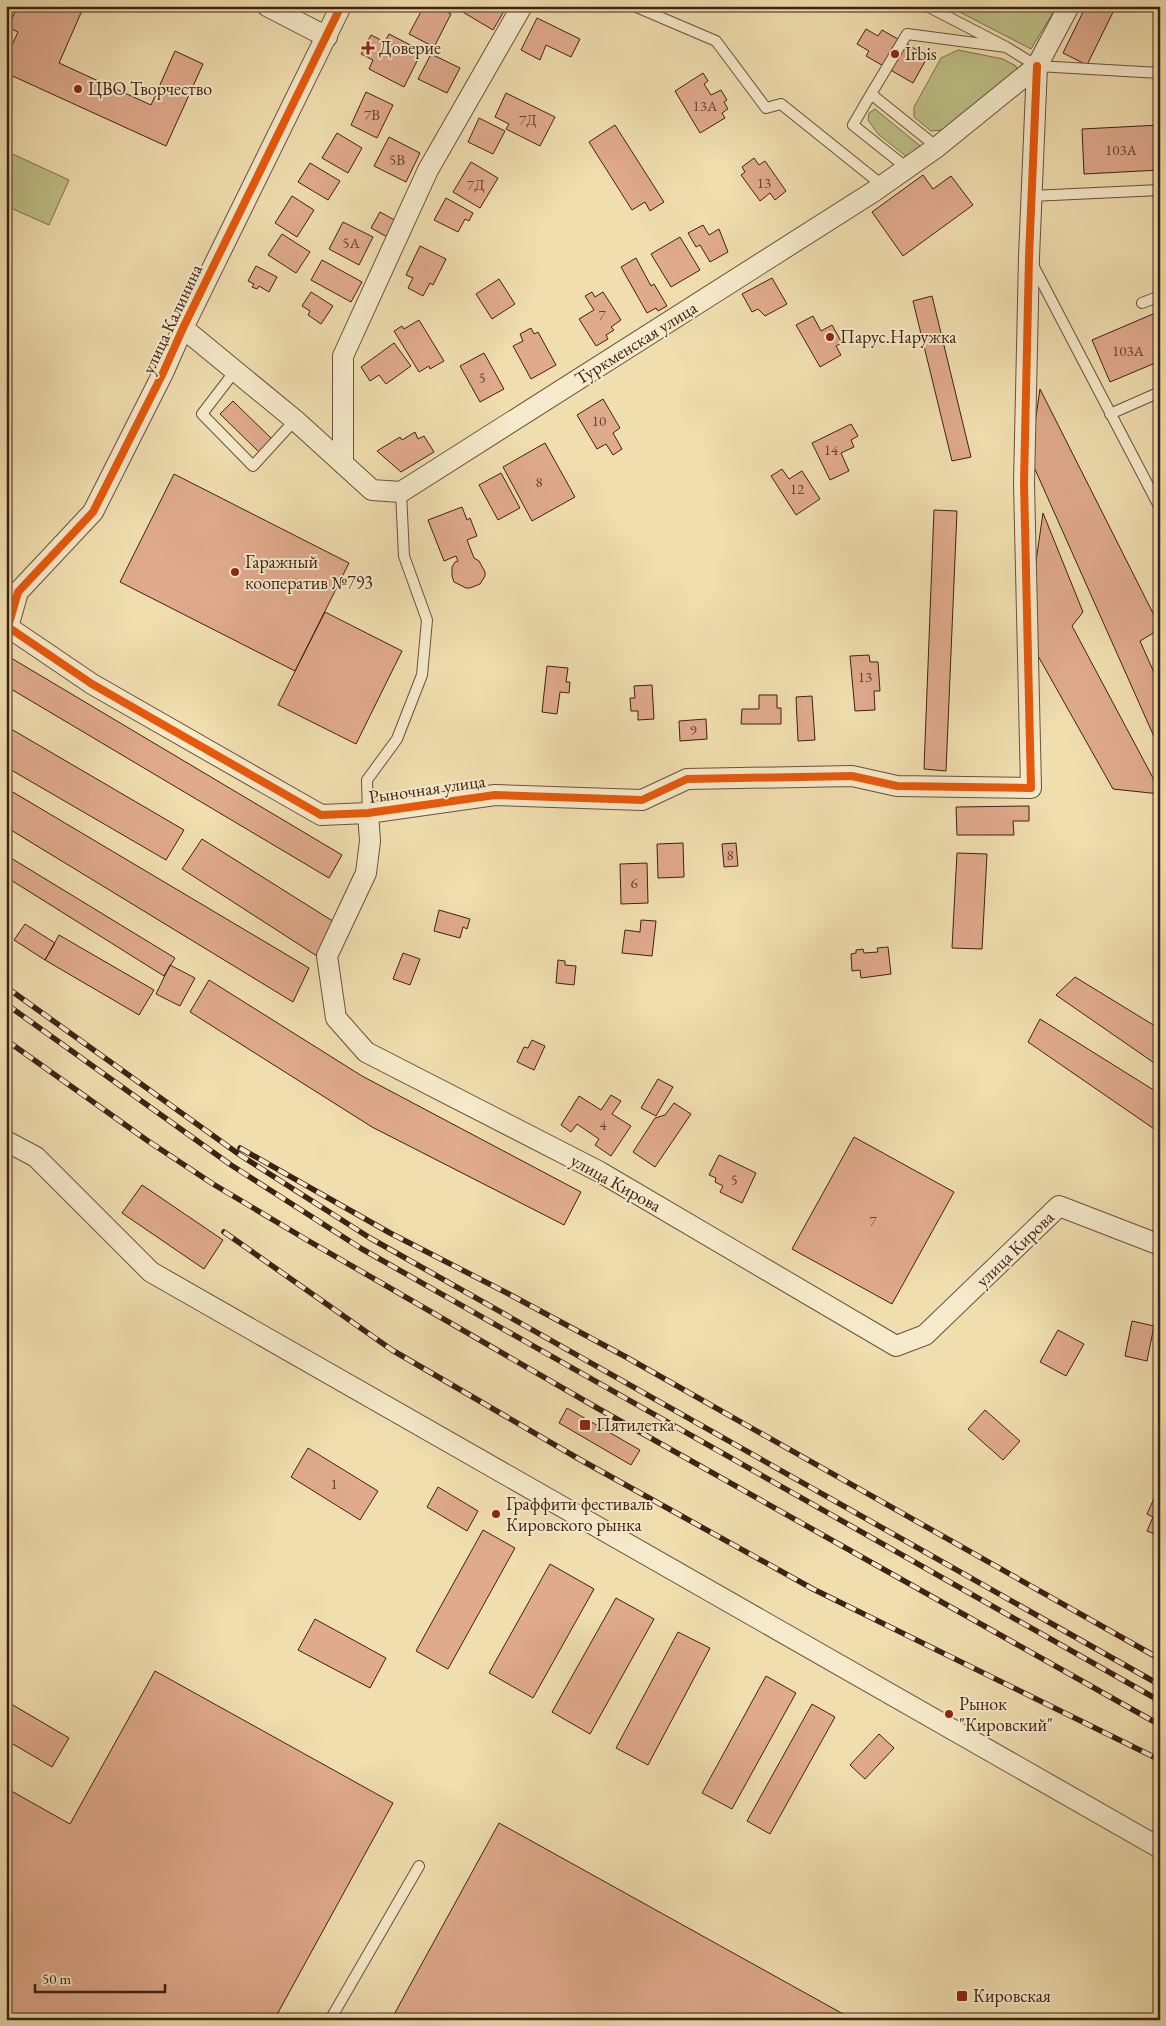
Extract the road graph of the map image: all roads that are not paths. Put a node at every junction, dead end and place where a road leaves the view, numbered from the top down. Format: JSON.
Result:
{"nodes":[{"id":1,"x":268,"y":6,"type":"edge"},
{"id":2,"x":341,"y":6,"type":"edge"},
{"id":3,"x":522,"y":6,"type":"edge"},
{"id":4,"x":634,"y":6,"type":"edge"},
{"id":5,"x":927,"y":6,"type":"edge"},
{"id":6,"x":1069,"y":6,"type":"edge"},
{"id":7,"x":327,"y":36,"type":"junction"},
{"id":8,"x":1006,"y":48,"type":"junction"},
{"id":9,"x":1037,"y":66,"type":"junction"},
{"id":10,"x":1160,"y":73,"type":"edge"},
{"id":11,"x":871,"y":94,"type":"junction"},
{"id":12,"x":937,"y":147,"type":"junction"},
{"id":13,"x":906,"y":168,"type":"junction"},
{"id":14,"x":882,"y":185,"type":"junction"},
{"id":15,"x":1160,"y":190,"type":"edge"},
{"id":16,"x":1031,"y":196,"type":"junction"},
{"id":17,"x":1029,"y":257,"type":"junction"},
{"id":18,"x":1160,"y":296,"type":"edge"},
{"id":19,"x":1142,"y":303,"type":"dead end"},
{"id":20,"x":183,"y":328,"type":"junction"},
{"id":21,"x":235,"y":371,"type":"junction"},
{"id":22,"x":1160,"y":392,"type":"edge"},
{"id":23,"x":1110,"y":414,"type":"junction"},
{"id":24,"x":295,"y":420,"type":"junction"},
{"id":25,"x":343,"y":464,"type":"junction"},
{"id":26,"x":401,"y":492,"type":"junction"},
{"id":27,"x":1160,"y":508,"type":"edge"},
{"id":28,"x":9,"y":618,"type":"edge"},
{"id":29,"x":368,"y":813,"type":"junction"},
{"id":30,"x":6,"y":1141,"type":"edge"},
{"id":31,"x":1160,"y":1246,"type":"edge"},
{"id":32,"x":1160,"y":1848,"type":"edge"},
{"id":33,"x":419,"y":1866,"type":"dead end"},
{"id":34,"x":330,"y":2020,"type":"edge"}],
"edges":[{"from":1,"to":7,"type":"street"},
{"from":2,"to":7,"type":"street","name":"улица Калинина"},
{"from":3,"to":25,"type":"street"},
{"from":4,"to":14,"type":"lane"},
{"from":5,"to":8,"type":"lane"},
{"from":6,"to":9,"type":"street","name":"Туркменская улица"},
{"from":7,"to":20,"type":"street","name":"улица Калинина"},
{"from":8,"to":9,"type":"lane"},
{"from":8,"to":11,"type":"lane"},
{"from":9,"to":10,"type":"lane"},
{"from":9,"to":12,"type":"street","name":"Туркменская улица"},
{"from":9,"to":16,"type":"street"},
{"from":11,"to":12,"type":"lane"},
{"from":11,"to":13,"type":"lane"},
{"from":12,"to":13,"type":"street","name":"Туркменская улица"},
{"from":13,"to":14,"type":"street","name":"Туркменская улица"},
{"from":14,"to":26,"type":"street","name":"Туркменская улица"},
{"from":15,"to":16,"type":"lane"},
{"from":16,"to":17,"type":"street"},
{"from":17,"to":23,"type":"lane"},
{"from":17,"to":29,"type":"street","name":"Рыночная улица"},
{"from":18,"to":19,"type":"lane"},
{"from":20,"to":21,"type":"street"},
{"from":20,"to":28,"type":"street","name":"улица Калинина"},
{"from":21,"to":24,"type":"street"},
{"from":21,"to":24,"type":"lane"},
{"from":22,"to":23,"type":"lane"},
{"from":23,"to":27,"type":"lane"},
{"from":24,"to":25,"type":"street"},
{"from":25,"to":26,"type":"street"},
{"from":26,"to":29,"type":"lane"},
{"from":28,"to":29,"type":"street","name":"Рыночная улица"},
{"from":29,"to":31,"type":"street","name":"улица Кирова"},
{"from":30,"to":32,"type":"street"},
{"from":33,"to":34,"type":"lane"}]}
